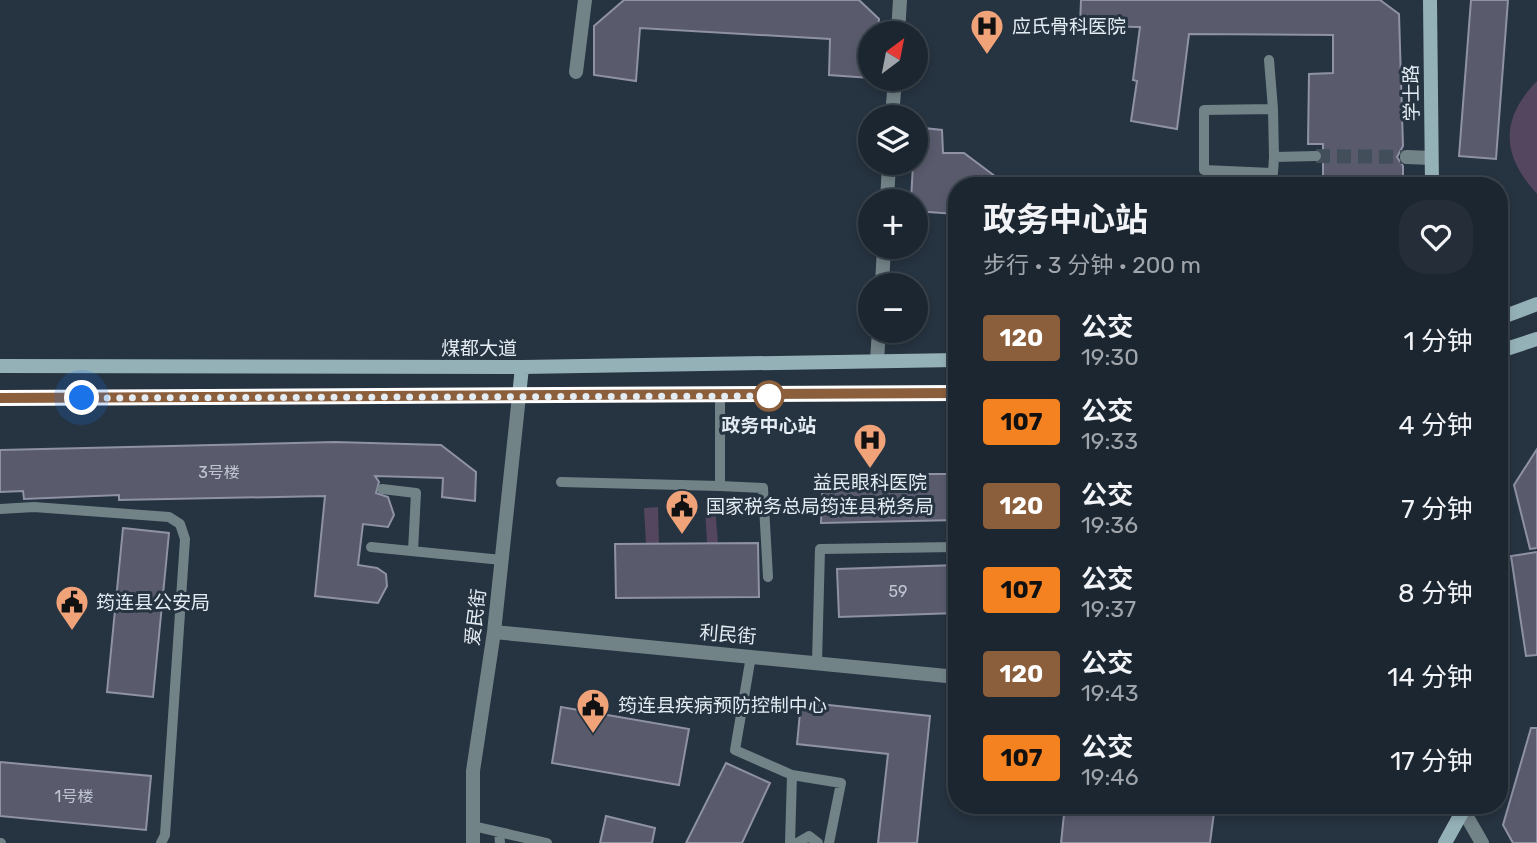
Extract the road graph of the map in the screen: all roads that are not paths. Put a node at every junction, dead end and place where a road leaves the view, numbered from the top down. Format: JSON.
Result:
{"nodes":[{"id":1,"x":585,"y":0,"type":"edge"},
{"id":2,"x":900,"y":0,"type":"edge"},
{"id":3,"x":1430,"y":0,"type":"edge"},
{"id":4,"x":899,"y":21,"type":"edge"},
{"id":5,"x":1269,"y":60,"type":"dead end"},
{"id":6,"x":576,"y":72,"type":"dead end"},
{"id":7,"x":1273,"y":109,"type":"junction"},
{"id":8,"x":1317,"y":156,"type":"tunnel mouth"},
{"id":9,"x":1274,"y":157,"type":"junction"},
{"id":10,"x":1407,"y":157,"type":"tunnel mouth"},
{"id":11,"x":1431,"y":158,"type":"junction"},
{"id":12,"x":1432,"y":177,"type":"edge"},
{"id":13,"x":1537,"y":304,"type":"edge"},
{"id":14,"x":1508,"y":315,"type":"edge"},
{"id":15,"x":1537,"y":339,"type":"edge"},
{"id":16,"x":878,"y":343,"type":"edge"},
{"id":17,"x":1508,"y":348,"type":"edge"},
{"id":18,"x":877,"y":360,"type":"junction"},
{"id":19,"x":948,"y":360,"type":"edge"},
{"id":20,"x":0,"y":366,"type":"edge"},
{"id":21,"x":522,"y":367,"type":"junction"},
{"id":22,"x":948,"y":393,"type":"edge"},
{"id":23,"x":519,"y":396,"type":"junction"},
{"id":24,"x":720,"y":396,"type":"junction"},
{"id":25,"x":0,"y":398,"type":"edge"},
{"id":26,"x":561,"y":482,"type":"dead end"},
{"id":27,"x":720,"y":486,"type":"junction"},
{"id":28,"x":382,"y":489,"type":"dead end"},
{"id":29,"x":0,"y":509,"type":"edge"},
{"id":30,"x":371,"y":547,"type":"dead end"},
{"id":31,"x":948,"y":547,"type":"edge"},
{"id":32,"x":413,"y":551,"type":"junction"},
{"id":33,"x":502,"y":560,"type":"junction"},
{"id":34,"x":768,"y":577,"type":"dead end"},
{"id":35,"x":494,"y":632,"type":"junction"},
{"id":36,"x":751,"y":656,"type":"junction"},
{"id":37,"x":817,"y":662,"type":"junction"},
{"id":38,"x":948,"y":676,"type":"edge"},
{"id":39,"x":792,"y":775,"type":"junction"},
{"id":40,"x":1461,"y":814,"type":"edge"},
{"id":41,"x":1467,"y":814,"type":"edge"},
{"id":42,"x":473,"y":826,"type":"junction"},
{"id":43,"x":499,"y":832,"type":"junction"},
{"id":44,"x":162,"y":843,"type":"edge"},
{"id":45,"x":474,"y":843,"type":"edge"},
{"id":46,"x":500,"y":843,"type":"edge"},
{"id":47,"x":547,"y":843,"type":"edge"},
{"id":48,"x":790,"y":843,"type":"edge"},
{"id":49,"x":797,"y":843,"type":"edge"},
{"id":50,"x":818,"y":843,"type":"edge"},
{"id":51,"x":829,"y":843,"type":"edge"},
{"id":52,"x":1445,"y":843,"type":"edge"},
{"id":53,"x":1482,"y":843,"type":"edge"}],
"edges":[{"from":1,"to":6,"type":"street"},
{"from":2,"to":4,"type":"street"},
{"from":3,"to":11,"type":"main road","name":"学士路"},
{"from":5,"to":7,"type":"lane"},
{"from":7,"to":9,"type":"lane"},
{"from":7,"to":9,"type":"lane"},
{"from":8,"to":9,"type":"lane"},
{"from":10,"to":11,"type":"street"},
{"from":11,"to":12,"type":"main road","name":"学士路"},
{"from":13,"to":14,"type":"main road"},
{"from":15,"to":17,"type":"main road"},
{"from":16,"to":18,"type":"street"},
{"from":18,"to":19,"type":"main road","name":"煤都大道"},
{"from":18,"to":21,"type":"main road","name":"煤都大道"},
{"from":20,"to":21,"type":"main road","name":"煤都大道"},
{"from":21,"to":23,"type":"main road"},
{"from":22,"to":24,"type":"main road"},
{"from":23,"to":24,"type":"main road"},
{"from":23,"to":25,"type":"main road"},
{"from":23,"to":33,"type":"street","name":"爱民街"},
{"from":24,"to":27,"type":"lane"},
{"from":26,"to":27,"type":"lane"},
{"from":27,"to":34,"type":"lane"},
{"from":28,"to":32,"type":"lane"},
{"from":29,"to":44,"type":"lane"},
{"from":30,"to":32,"type":"lane"},
{"from":31,"to":37,"type":"lane"},
{"from":32,"to":33,"type":"lane"},
{"from":33,"to":35,"type":"street","name":"爱民街"},
{"from":35,"to":36,"type":"street","name":"利民街"},
{"from":35,"to":42,"type":"street","name":"爱民街"},
{"from":36,"to":37,"type":"street","name":"利民街"},
{"from":36,"to":39,"type":"lane"},
{"from":37,"to":38,"type":"street","name":"利民街"},
{"from":39,"to":48,"type":"lane"},
{"from":39,"to":51,"type":"lane"},
{"from":40,"to":52,"type":"main road"},
{"from":41,"to":53,"type":"street"},
{"from":42,"to":43,"type":"lane"},
{"from":42,"to":45,"type":"street","name":"爱民街"},
{"from":43,"to":46,"type":"lane"},
{"from":43,"to":47,"type":"lane"},
{"from":49,"to":50,"type":"lane"}]}
